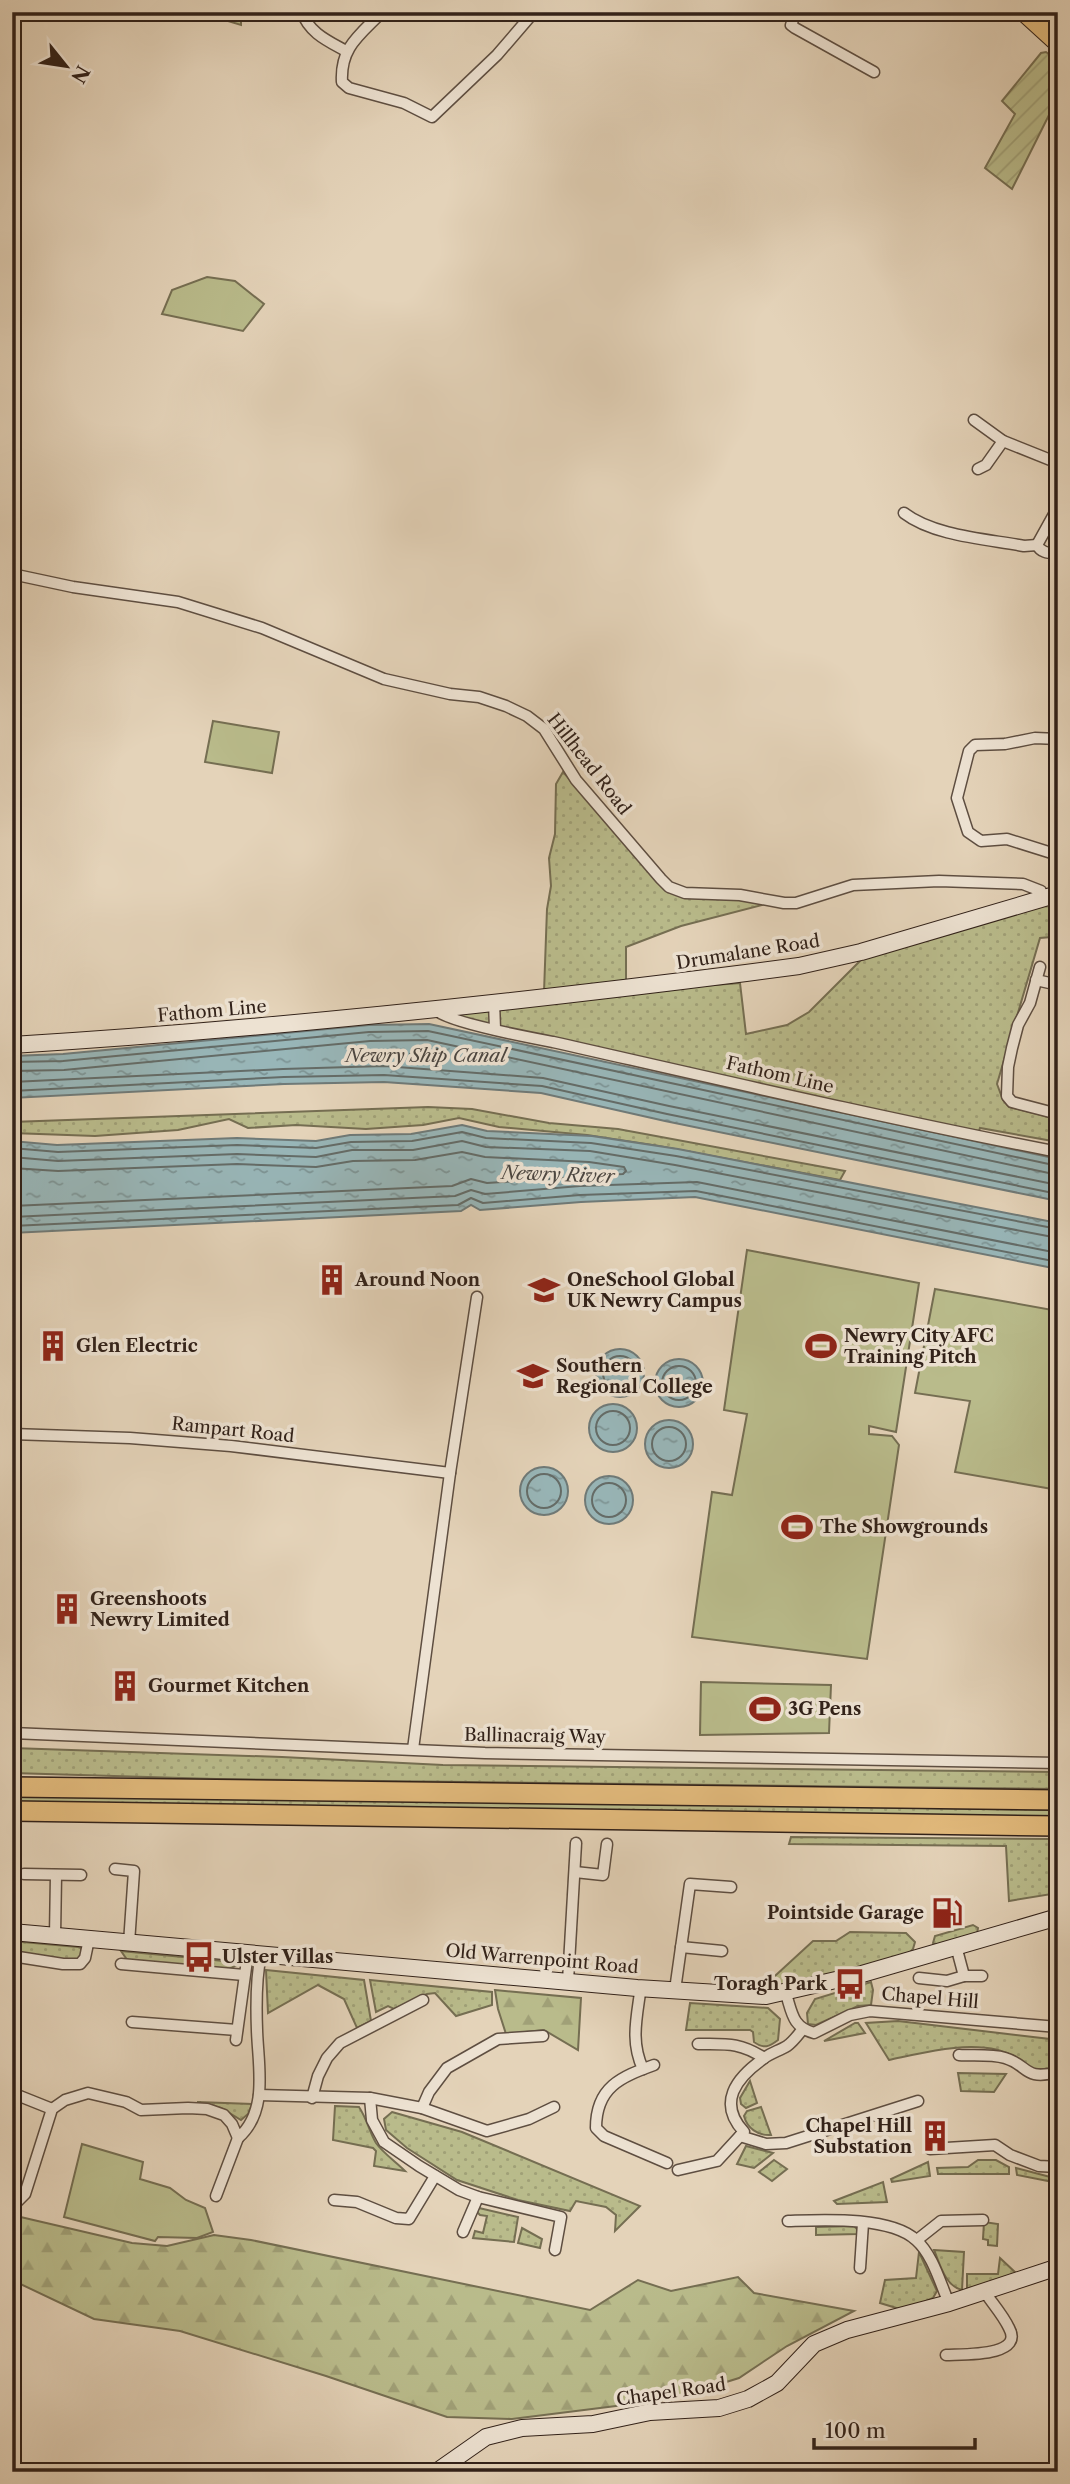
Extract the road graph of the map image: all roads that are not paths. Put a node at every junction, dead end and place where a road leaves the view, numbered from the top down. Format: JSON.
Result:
{"nodes":[{"id":1,"x":302,"y":12,"type":"edge"},
{"id":2,"x":382,"y":12,"type":"edge"},
{"id":3,"x":534,"y":12,"type":"edge"},
{"id":4,"x":796,"y":12,"type":"edge"},
{"id":5,"x":1024,"y":12,"type":"edge"},
{"id":6,"x":1058,"y":43,"type":"edge"},
{"id":7,"x":346,"y":51,"type":"junction"},
{"id":8,"x":874,"y":72,"type":"dead end"},
{"id":9,"x":974,"y":420,"type":"dead end"},
{"id":10,"x":1003,"y":441,"type":"junction"},
{"id":11,"x":1058,"y":463,"type":"edge"},
{"id":12,"x":978,"y":468,"type":"dead end"},
{"id":13,"x":1058,"y":507,"type":"edge"},
{"id":14,"x":904,"y":513,"type":"dead end"},
{"id":15,"x":1037,"y":545,"type":"junction"},
{"id":16,"x":1058,"y":554,"type":"edge"},
{"id":17,"x":12,"y":574,"type":"edge"},
{"id":18,"x":1058,"y":739,"type":"edge"},
{"id":19,"x":1058,"y":855,"type":"edge"},
{"id":20,"x":1051,"y":895,"type":"edge"},
{"id":21,"x":1040,"y":967,"type":"dead end"},
{"id":22,"x":1036,"y":980,"type":"junction"},
{"id":23,"x":1054,"y":984,"type":"dead end"},
{"id":24,"x":494,"y":1002,"type":"junction"},
{"id":25,"x":436,"y":1010,"type":"junction"},
{"id":26,"x":495,"y":1029,"type":"junction"},
{"id":27,"x":12,"y":1045,"type":"edge"},
{"id":28,"x":1058,"y":1114,"type":"edge"},
{"id":29,"x":1058,"y":1152,"type":"edge"},
{"id":30,"x":477,"y":1297,"type":"dead end"},
{"id":31,"x":12,"y":1434,"type":"edge"},
{"id":32,"x":450,"y":1473,"type":"junction"},
{"id":33,"x":12,"y":1733,"type":"edge"},
{"id":34,"x":413,"y":1749,"type":"junction"},
{"id":35,"x":1058,"y":1763,"type":"edge"},
{"id":36,"x":12,"y":1787,"type":"edge"},
{"id":37,"x":1058,"y":1800,"type":"edge"},
{"id":38,"x":12,"y":1811,"type":"edge"},
{"id":39,"x":1058,"y":1826,"type":"edge"},
{"id":40,"x":576,"y":1843,"type":"dead end"},
{"id":41,"x":607,"y":1844,"type":"dead end"},
{"id":42,"x":115,"y":1870,"type":"dead end"},
{"id":43,"x":575,"y":1872,"type":"junction"},
{"id":44,"x":24,"y":1874,"type":"dead end"},
{"id":45,"x":56,"y":1875,"type":"junction"},
{"id":46,"x":81,"y":1875,"type":"dead end"},
{"id":47,"x":731,"y":1887,"type":"dead end"},
{"id":48,"x":1058,"y":1917,"type":"edge"},
{"id":49,"x":12,"y":1932,"type":"edge"},
{"id":50,"x":55,"y":1936,"type":"junction"},
{"id":51,"x":89,"y":1939,"type":"junction"},
{"id":52,"x":129,"y":1943,"type":"junction"},
{"id":53,"x":956,"y":1946,"type":"junction"},
{"id":54,"x":681,"y":1947,"type":"junction"},
{"id":55,"x":722,"y":1951,"type":"dead end"},
{"id":56,"x":254,"y":1953,"type":"junction"},
{"id":57,"x":12,"y":1956,"type":"edge"},
{"id":58,"x":121,"y":1964,"type":"dead end"},
{"id":59,"x":244,"y":1975,"type":"junction"},
{"id":60,"x":964,"y":1976,"type":"junction"},
{"id":61,"x":982,"y":1976,"type":"dead end"},
{"id":62,"x":919,"y":1978,"type":"dead end"},
{"id":63,"x":568,"y":1981,"type":"junction"},
{"id":64,"x":637,"y":1988,"type":"junction"},
{"id":65,"x":675,"y":1990,"type":"junction"},
{"id":66,"x":786,"y":1994,"type":"junction"},
{"id":67,"x":423,"y":2000,"type":"dead end"},
{"id":68,"x":132,"y":2022,"type":"dead end"},
{"id":69,"x":1058,"y":2027,"type":"edge"},
{"id":70,"x":802,"y":2030,"type":"junction"},
{"id":71,"x":544,"y":2036,"type":"dead end"},
{"id":72,"x":698,"y":2044,"type":"dead end"},
{"id":73,"x":959,"y":2055,"type":"dead end"},
{"id":74,"x":764,"y":2058,"type":"junction"},
{"id":75,"x":1058,"y":2072,"type":"edge"},
{"id":76,"x":12,"y":2093,"type":"edge"},
{"id":77,"x":259,"y":2095,"type":"junction"},
{"id":78,"x":312,"y":2098,"type":"junction"},
{"id":79,"x":370,"y":2098,"type":"junction"},
{"id":80,"x":918,"y":2101,"type":"dead end"},
{"id":81,"x":554,"y":2107,"type":"dead end"},
{"id":82,"x":422,"y":2108,"type":"junction"},
{"id":83,"x":52,"y":2109,"type":"junction"},
{"id":84,"x":740,"y":2136,"type":"junction"},
{"id":85,"x":238,"y":2138,"type":"junction"},
{"id":86,"x":930,"y":2149,"type":"dead end"},
{"id":87,"x":667,"y":2162,"type":"dead end"},
{"id":88,"x":1058,"y":2167,"type":"edge"},
{"id":89,"x":678,"y":2170,"type":"dead end"},
{"id":90,"x":435,"y":2176,"type":"junction"},
{"id":91,"x":216,"y":2196,"type":"dead end"},
{"id":92,"x":478,"y":2197,"type":"junction"},
{"id":93,"x":334,"y":2200,"type":"dead end"},
{"id":94,"x":17,"y":2203,"type":"dead end"},
{"id":95,"x":983,"y":2220,"type":"dead end"},
{"id":96,"x":788,"y":2221,"type":"dead end"},
{"id":97,"x":863,"y":2223,"type":"junction"},
{"id":98,"x":463,"y":2232,"type":"dead end"},
{"id":99,"x":917,"y":2240,"type":"junction"},
{"id":100,"x":555,"y":2250,"type":"dead end"},
{"id":101,"x":1058,"y":2267,"type":"edge"},
{"id":102,"x":860,"y":2268,"type":"dead end"},
{"id":103,"x":984,"y":2291,"type":"junction"},
{"id":104,"x":949,"y":2303,"type":"junction"},
{"id":105,"x":946,"y":2355,"type":"dead end"},
{"id":106,"x":436,"y":2472,"type":"edge"}],
"edges":[{"from":1,"to":7,"type":"street"},
{"from":2,"to":7,"type":"street"},
{"from":3,"to":7,"type":"street"},
{"from":4,"to":8,"type":"street"},
{"from":5,"to":6,"type":"main road"},
{"from":9,"to":10,"type":"street"},
{"from":10,"to":11,"type":"street"},
{"from":10,"to":12,"type":"street"},
{"from":13,"to":15,"type":"street"},
{"from":14,"to":15,"type":"street"},
{"from":15,"to":16,"type":"street"},
{"from":17,"to":20,"type":"street","name":"Hillhead Road"},
{"from":18,"to":19,"type":"street"},
{"from":20,"to":24,"type":"street","name":"Drumalane Road"},
{"from":21,"to":22,"type":"street"},
{"from":22,"to":23,"type":"street"},
{"from":22,"to":28,"type":"street"},
{"from":24,"to":25,"type":"street","name":"Drumalane Road"},
{"from":24,"to":26,"type":"street"},
{"from":25,"to":26,"type":"street","name":"Fathom Line"},
{"from":25,"to":27,"type":"street","name":"Fathom Line"},
{"from":26,"to":29,"type":"street","name":"Fathom Line"},
{"from":30,"to":32,"type":"street"},
{"from":31,"to":32,"type":"street","name":"Rampart Road"},
{"from":32,"to":34,"type":"street"},
{"from":33,"to":34,"type":"street","name":"Ballinacraig Way"},
{"from":34,"to":35,"type":"street","name":"Ballinacraig Way"},
{"from":36,"to":37,"type":"highway"},
{"from":38,"to":39,"type":"highway"},
{"from":40,"to":43,"type":"street"},
{"from":41,"to":43,"type":"street"},
{"from":42,"to":52,"type":"street"},
{"from":43,"to":63,"type":"street"},
{"from":44,"to":45,"type":"street"},
{"from":45,"to":46,"type":"street"},
{"from":45,"to":50,"type":"street"},
{"from":47,"to":54,"type":"street"},
{"from":48,"to":53,"type":"street","name":"Old Warrenpoint Road"},
{"from":49,"to":50,"type":"street","name":"Old Warrenpoint Road"},
{"from":50,"to":51,"type":"street","name":"Old Warrenpoint Road"},
{"from":51,"to":52,"type":"street","name":"Old Warrenpoint Road"},
{"from":51,"to":57,"type":"street"},
{"from":52,"to":56,"type":"street","name":"Old Warrenpoint Road"},
{"from":53,"to":60,"type":"street"},
{"from":53,"to":66,"type":"street","name":"Old Warrenpoint Road"},
{"from":54,"to":55,"type":"street"},
{"from":54,"to":65,"type":"street"},
{"from":56,"to":59,"type":"street"},
{"from":56,"to":63,"type":"street","name":"Old Warrenpoint Road"},
{"from":56,"to":77,"type":"street"},
{"from":58,"to":59,"type":"street"},
{"from":59,"to":68,"type":"street"},
{"from":60,"to":61,"type":"street"},
{"from":60,"to":62,"type":"street"},
{"from":63,"to":64,"type":"street","name":"Old Warrenpoint Road"},
{"from":64,"to":65,"type":"street","name":"Old Warrenpoint Road"},
{"from":64,"to":87,"type":"street"},
{"from":65,"to":66,"type":"street","name":"Old Warrenpoint Road"},
{"from":66,"to":70,"type":"street"},
{"from":67,"to":78,"type":"street"},
{"from":69,"to":70,"type":"street","name":"Chapel Hill"},
{"from":70,"to":74,"type":"street"},
{"from":71,"to":82,"type":"street"},
{"from":72,"to":74,"type":"street"},
{"from":73,"to":75,"type":"street"},
{"from":74,"to":84,"type":"street"},
{"from":76,"to":83,"type":"street"},
{"from":77,"to":78,"type":"street"},
{"from":77,"to":85,"type":"street"},
{"from":78,"to":79,"type":"street"},
{"from":79,"to":82,"type":"street"},
{"from":79,"to":90,"type":"street"},
{"from":80,"to":84,"type":"street"},
{"from":81,"to":82,"type":"street"},
{"from":83,"to":85,"type":"street"},
{"from":83,"to":94,"type":"street"},
{"from":84,"to":89,"type":"street"},
{"from":85,"to":91,"type":"street"},
{"from":86,"to":88,"type":"street"},
{"from":90,"to":92,"type":"street"},
{"from":90,"to":93,"type":"street"},
{"from":92,"to":98,"type":"street"},
{"from":92,"to":100,"type":"street"},
{"from":95,"to":99,"type":"street"},
{"from":96,"to":97,"type":"street"},
{"from":97,"to":99,"type":"street"},
{"from":97,"to":102,"type":"street"},
{"from":99,"to":104,"type":"street"},
{"from":101,"to":103,"type":"street","name":"Chapel Road"},
{"from":103,"to":104,"type":"street","name":"Chapel Road"},
{"from":103,"to":105,"type":"street"},
{"from":104,"to":106,"type":"street","name":"Chapel Road"}]}
